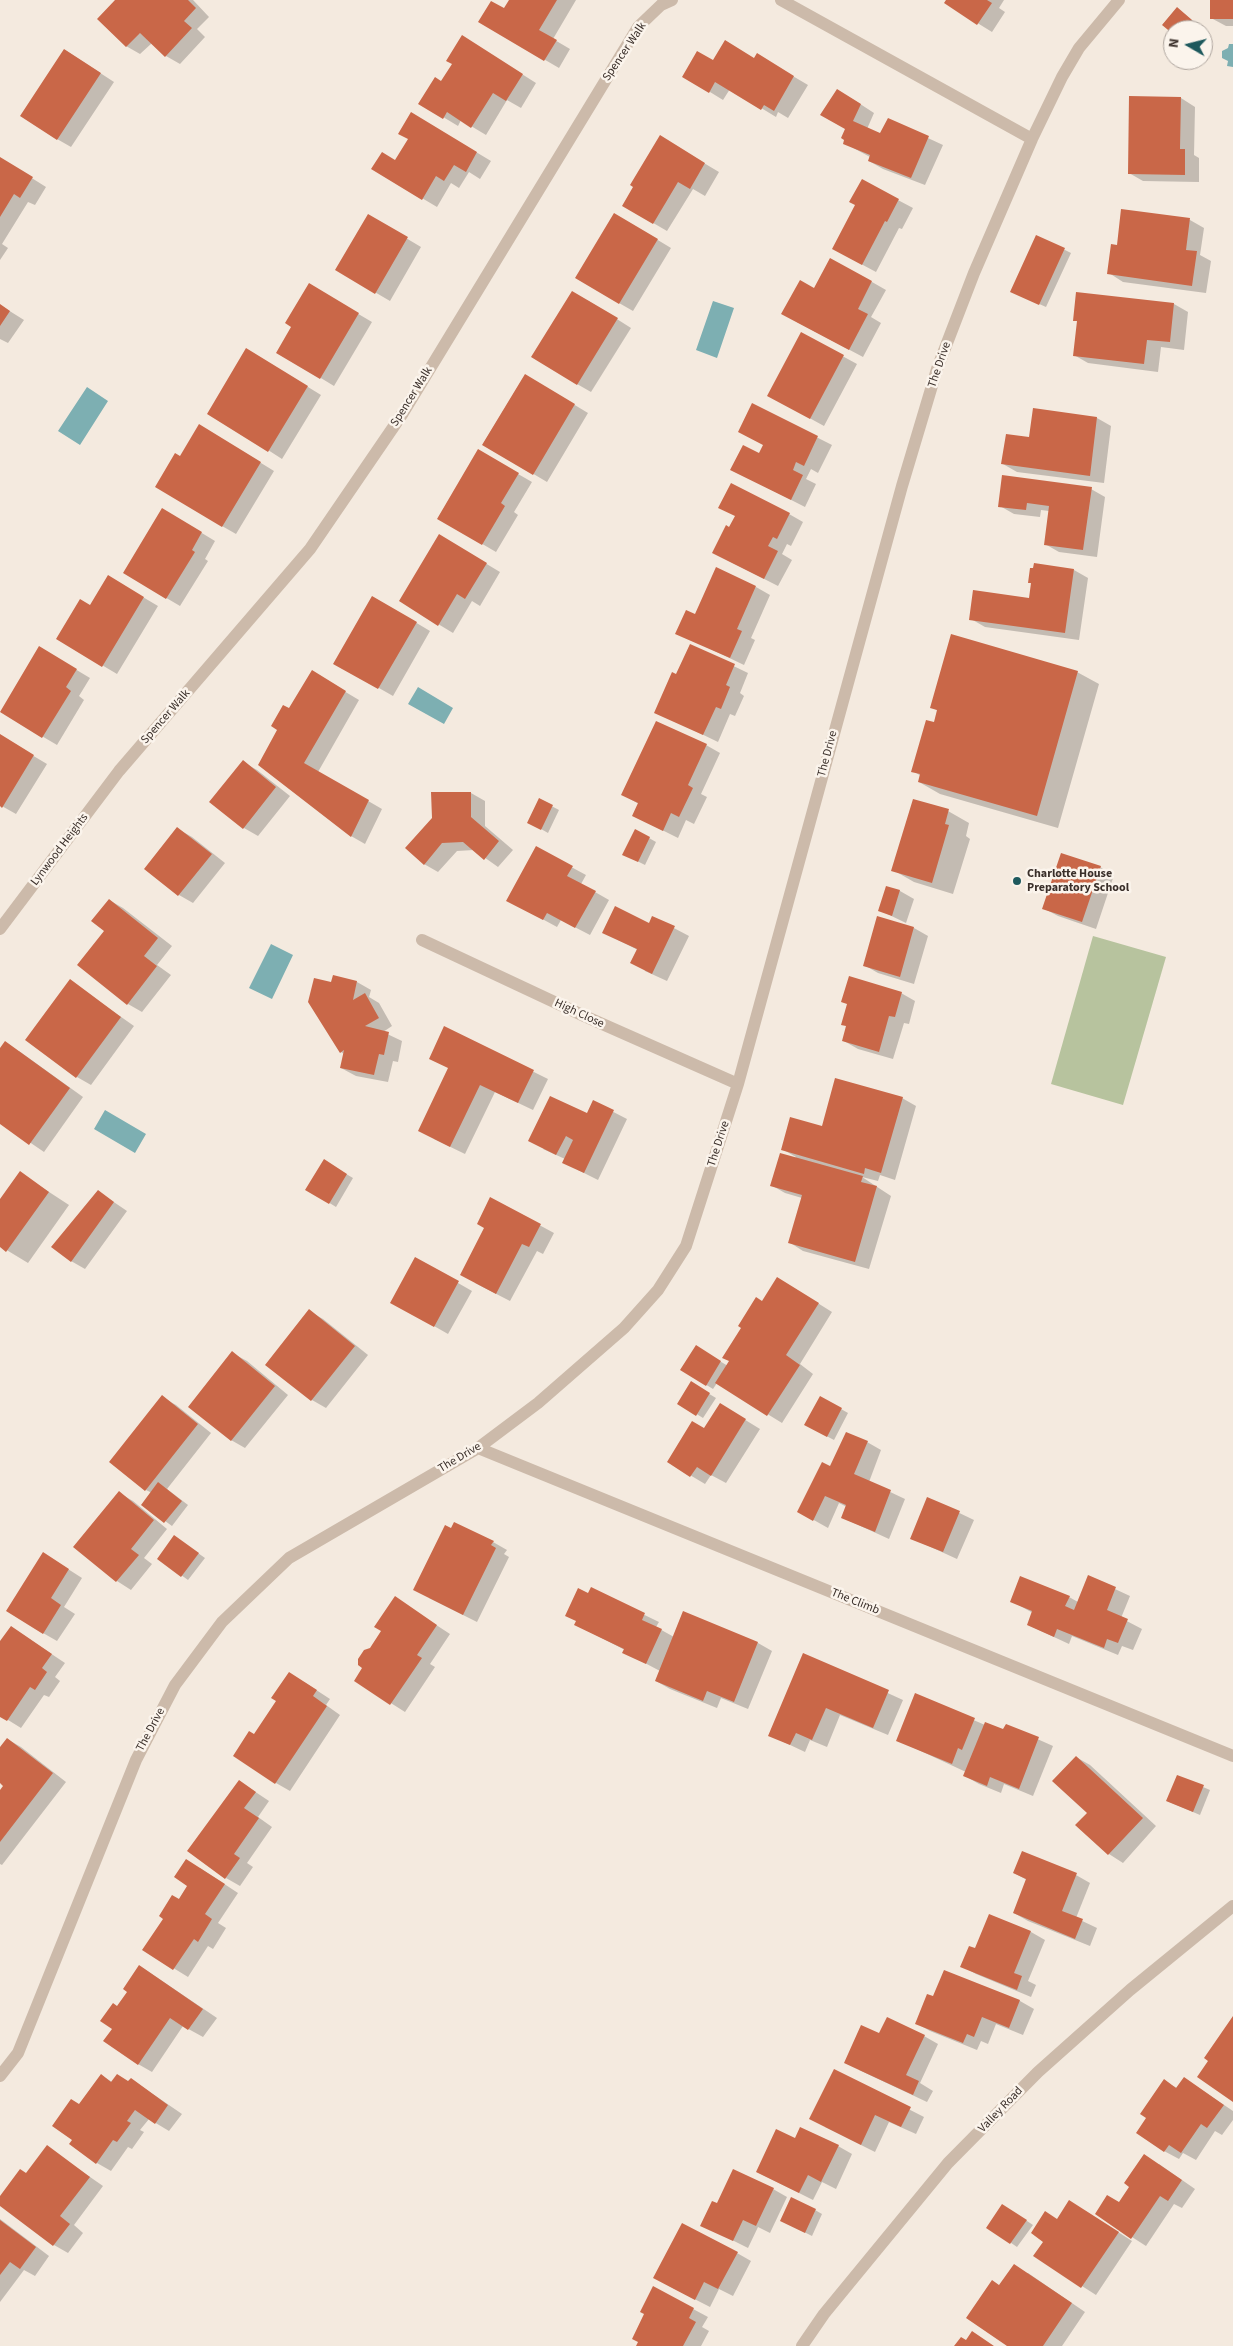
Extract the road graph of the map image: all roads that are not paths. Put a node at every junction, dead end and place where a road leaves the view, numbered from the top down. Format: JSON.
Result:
{"nodes":[{"id":1,"x":672,"y":0,"type":"edge"},
{"id":2,"x":781,"y":0,"type":"edge"},
{"id":3,"x":1119,"y":0,"type":"edge"},
{"id":4,"x":1032,"y":139,"type":"junction"},
{"id":5,"x":119,"y":771,"type":"joint"},
{"id":6,"x":0,"y":929,"type":"edge"},
{"id":7,"x":422,"y":940,"type":"dead end"},
{"id":8,"x":738,"y":1084,"type":"junction"},
{"id":9,"x":478,"y":1448,"type":"junction"},
{"id":10,"x":1233,"y":1756,"type":"edge"},
{"id":11,"x":1233,"y":1906,"type":"edge"},
{"id":12,"x":0,"y":2076,"type":"edge"},
{"id":13,"x":802,"y":2346,"type":"edge"}],
"edges":[{"from":1,"to":5,"type":"street","name":"Spencer Walk"},
{"from":2,"to":4,"type":"street"},
{"from":3,"to":4,"type":"street","name":"The Drive"},
{"from":4,"to":8,"type":"street","name":"The Drive"},
{"from":5,"to":6,"type":"street","name":"Lynwood Heights"},
{"from":7,"to":8,"type":"street","name":"High Close"},
{"from":8,"to":9,"type":"street","name":"The Drive"},
{"from":9,"to":10,"type":"street","name":"The Climb"},
{"from":9,"to":12,"type":"street","name":"The Drive"},
{"from":11,"to":13,"type":"street","name":"Valley Road"}]}
